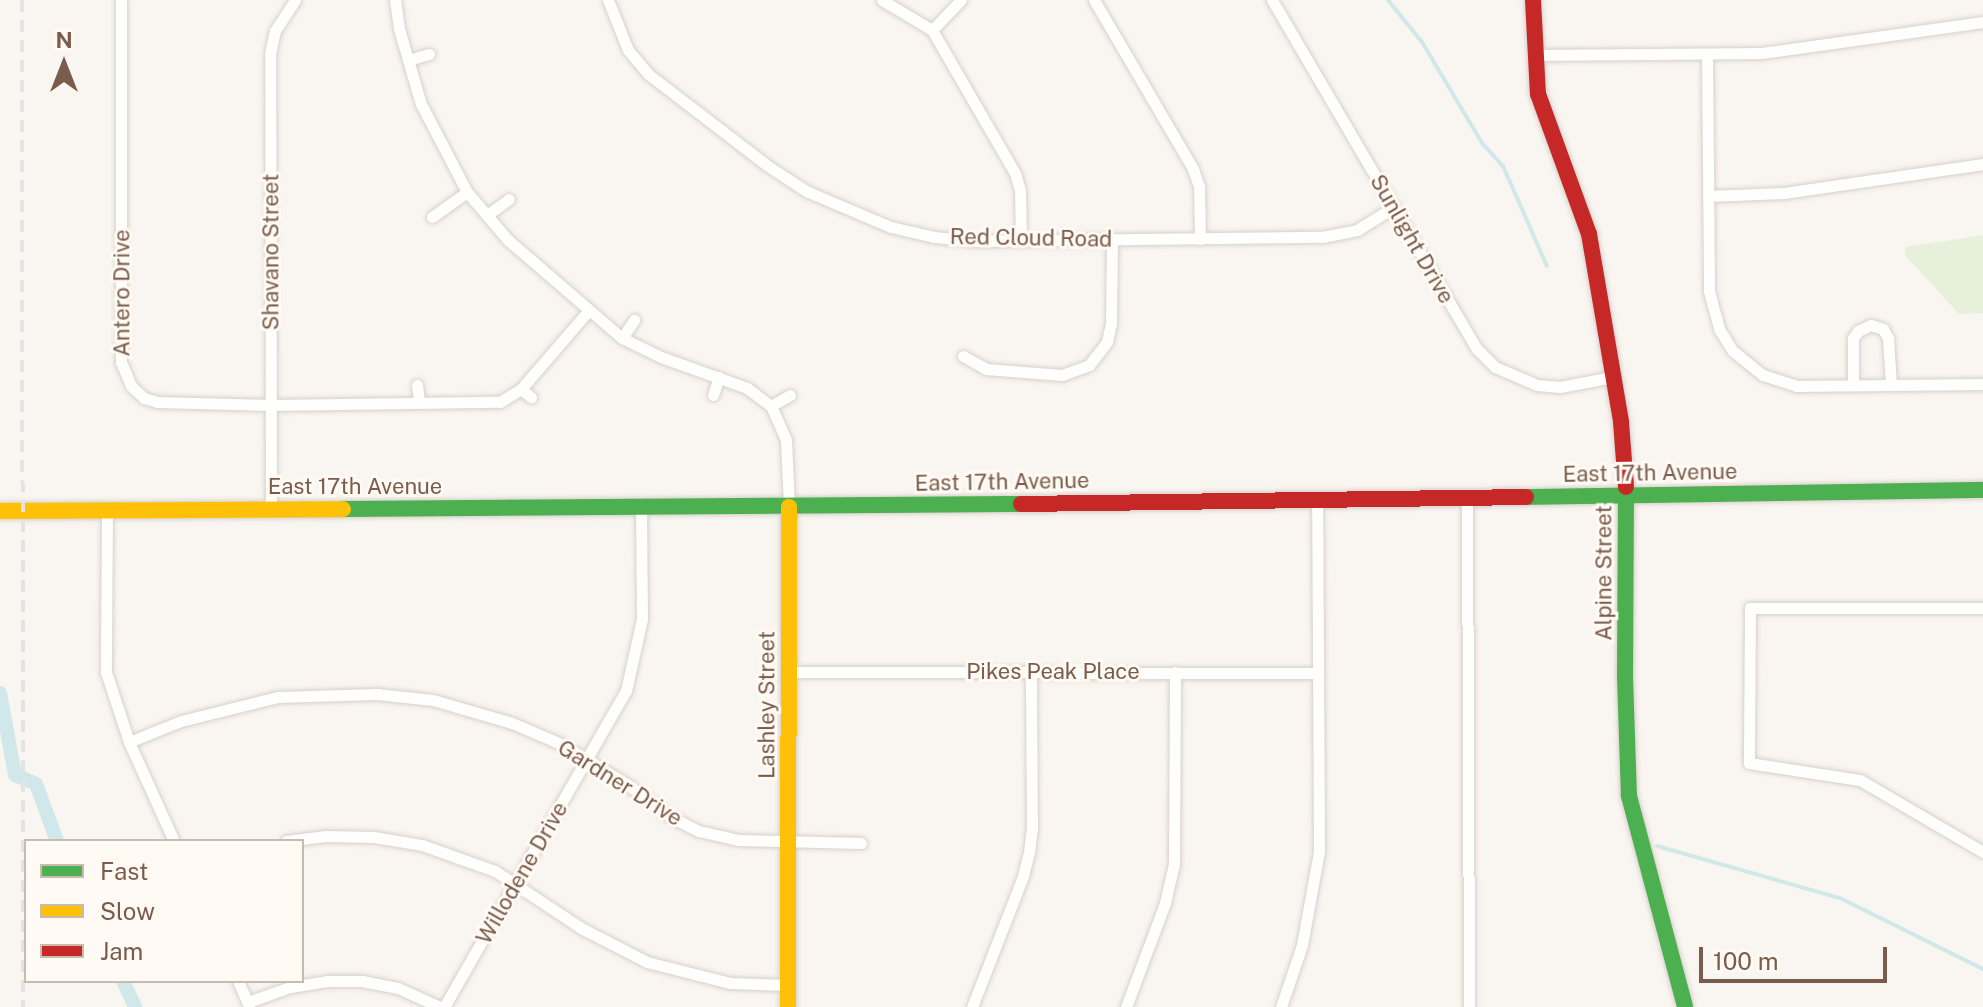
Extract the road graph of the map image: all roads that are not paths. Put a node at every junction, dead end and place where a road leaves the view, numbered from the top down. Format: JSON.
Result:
{"nodes":[{"id":1,"x":121,"y":0,"type":"edge"},
{"id":2,"x":295,"y":0,"type":"edge"},
{"id":3,"x":395,"y":0,"type":"edge"},
{"id":4,"x":608,"y":0,"type":"edge"},
{"id":5,"x":882,"y":0,"type":"edge"},
{"id":6,"x":961,"y":0,"type":"edge"},
{"id":7,"x":1094,"y":0,"type":"edge"},
{"id":8,"x":1272,"y":0,"type":"edge"},
{"id":9,"x":1533,"y":0,"type":"edge"},
{"id":10,"x":1983,"y":22,"type":"edge"},
{"id":11,"x":932,"y":30,"type":"junction"},
{"id":12,"x":429,"y":54,"type":"dead end"},
{"id":13,"x":1707,"y":54,"type":"junction"},
{"id":14,"x":1534,"y":55,"type":"junction"},
{"id":15,"x":408,"y":60,"type":"junction"},
{"id":16,"x":1983,"y":164,"type":"edge"},
{"id":17,"x":467,"y":192,"type":"junction"},
{"id":18,"x":1708,"y":196,"type":"junction"},
{"id":19,"x":509,"y":199,"type":"dead end"},
{"id":20,"x":1394,"y":207,"type":"junction"},
{"id":21,"x":487,"y":215,"type":"junction"},
{"id":22,"x":432,"y":217,"type":"dead end"},
{"id":23,"x":1021,"y":239,"type":"junction"},
{"id":24,"x":1112,"y":239,"type":"junction"},
{"id":25,"x":1200,"y":239,"type":"junction"},
{"id":26,"x":589,"y":310,"type":"junction"},
{"id":27,"x":634,"y":320,"type":"dead end"},
{"id":28,"x":622,"y":338,"type":"junction"},
{"id":29,"x":963,"y":356,"type":"dead end"},
{"id":30,"x":719,"y":377,"type":"junction"},
{"id":31,"x":1612,"y":377,"type":"junction"},
{"id":32,"x":1983,"y":384,"type":"edge"},
{"id":33,"x":417,"y":385,"type":"dead end"},
{"id":34,"x":1853,"y":385,"type":"junction"},
{"id":35,"x":1891,"y":385,"type":"junction"},
{"id":36,"x":713,"y":395,"type":"dead end"},
{"id":37,"x":790,"y":395,"type":"dead end"},
{"id":38,"x":419,"y":402,"type":"junction"},
{"id":39,"x":271,"y":405,"type":"junction"},
{"id":40,"x":771,"y":406,"type":"junction"},
{"id":41,"x":1983,"y":490,"type":"edge"},
{"id":42,"x":1626,"y":495,"type":"junction"},
{"id":43,"x":1467,"y":498,"type":"junction"},
{"id":44,"x":1317,"y":500,"type":"junction"},
{"id":45,"x":789,"y":507,"type":"junction"},
{"id":46,"x":641,"y":508,"type":"junction"},
{"id":47,"x":107,"y":510,"type":"junction"},
{"id":48,"x":271,"y":510,"type":"junction"},
{"id":49,"x":0,"y":511,"type":"edge"},
{"id":50,"x":1983,"y":608,"type":"edge"},
{"id":51,"x":789,"y":672,"type":"junction"},
{"id":52,"x":1175,"y":672,"type":"junction"},
{"id":53,"x":1031,"y":673,"type":"junction"},
{"id":54,"x":1318,"y":673,"type":"junction"},
{"id":55,"x":129,"y":742,"type":"junction"},
{"id":56,"x":588,"y":760,"type":"junction"},
{"id":57,"x":173,"y":839,"type":"edge"},
{"id":58,"x":302,"y":839,"type":"edge"},
{"id":59,"x":788,"y":842,"type":"junction"},
{"id":60,"x":861,"y":843,"type":"dead end"},
{"id":61,"x":1983,"y":852,"type":"edge"},
{"id":62,"x":516,"y":882,"type":"junction"},
{"id":63,"x":239,"y":983,"type":"edge"},
{"id":64,"x":787,"y":985,"type":"junction"},
{"id":65,"x":249,"y":1005,"type":"edge"},
{"id":66,"x":442,"y":1007,"type":"edge"},
{"id":67,"x":788,"y":1007,"type":"edge"},
{"id":68,"x":972,"y":1007,"type":"edge"},
{"id":69,"x":1126,"y":1007,"type":"edge"},
{"id":70,"x":1281,"y":1007,"type":"edge"},
{"id":71,"x":1469,"y":1007,"type":"edge"},
{"id":72,"x":1685,"y":1007,"type":"edge"}],
"edges":[{"from":1,"to":39,"type":"street","name":"Antero Drive"},
{"from":2,"to":39,"type":"street","name":"Shavano Street"},
{"from":3,"to":15,"type":"street"},
{"from":4,"to":23,"type":"street","name":"Red Cloud Road"},
{"from":5,"to":11,"type":"street"},
{"from":6,"to":11,"type":"street"},
{"from":7,"to":25,"type":"street"},
{"from":8,"to":20,"type":"street","name":"Sunlight Drive"},
{"from":9,"to":14,"type":"main road","name":"Alpine Street"},
{"from":10,"to":13,"type":"street"},
{"from":11,"to":23,"type":"street"},
{"from":12,"to":15,"type":"street"},
{"from":13,"to":14,"type":"street"},
{"from":13,"to":18,"type":"street"},
{"from":14,"to":31,"type":"main road","name":"Alpine Street"},
{"from":15,"to":17,"type":"street"},
{"from":16,"to":18,"type":"street"},
{"from":17,"to":21,"type":"street"},
{"from":17,"to":22,"type":"street"},
{"from":18,"to":34,"type":"street"},
{"from":19,"to":21,"type":"street"},
{"from":20,"to":25,"type":"street","name":"Red Cloud Road"},
{"from":20,"to":31,"type":"street","name":"Sunlight Drive"},
{"from":21,"to":26,"type":"street"},
{"from":23,"to":24,"type":"street","name":"Red Cloud Road"},
{"from":24,"to":25,"type":"street","name":"Red Cloud Road"},
{"from":24,"to":29,"type":"street"},
{"from":26,"to":28,"type":"street"},
{"from":26,"to":38,"type":"street","name":"Antero Drive"},
{"from":27,"to":28,"type":"street"},
{"from":28,"to":30,"type":"street"},
{"from":30,"to":36,"type":"street"},
{"from":30,"to":40,"type":"street"},
{"from":31,"to":42,"type":"main road","name":"Alpine Street"},
{"from":32,"to":35,"type":"street"},
{"from":33,"to":38,"type":"street"},
{"from":34,"to":35,"type":"street"},
{"from":34,"to":35,"type":"street"},
{"from":37,"to":40,"type":"street"},
{"from":38,"to":39,"type":"street","name":"Antero Drive"},
{"from":39,"to":48,"type":"street","name":"Shavano Street"},
{"from":40,"to":45,"type":"street","name":"Lashley Street"},
{"from":41,"to":42,"type":"main road","name":"East 17th Avenue"},
{"from":42,"to":43,"type":"main road","name":"East 17th Avenue"},
{"from":42,"to":72,"type":"main road","name":"Alpine Street"},
{"from":43,"to":44,"type":"main road","name":"East 17th Avenue"},
{"from":43,"to":71,"type":"street"},
{"from":44,"to":45,"type":"main road","name":"East 17th Avenue"},
{"from":44,"to":54,"type":"street"},
{"from":45,"to":46,"type":"main road","name":"East 17th Avenue"},
{"from":45,"to":51,"type":"main road","name":"Lashley Street"},
{"from":46,"to":48,"type":"main road","name":"East 17th Avenue"},
{"from":46,"to":56,"type":"street","name":"Willodene Drive"},
{"from":47,"to":48,"type":"main road","name":"East 17th Avenue"},
{"from":47,"to":49,"type":"main road","name":"East 17th Avenue"},
{"from":47,"to":55,"type":"street"},
{"from":50,"to":61,"type":"street"},
{"from":51,"to":53,"type":"street","name":"Pikes Peak Place"},
{"from":51,"to":59,"type":"main road","name":"Lashley Street"},
{"from":52,"to":53,"type":"street","name":"Pikes Peak Place"},
{"from":52,"to":54,"type":"street","name":"Pikes Peak Place"},
{"from":52,"to":69,"type":"street"},
{"from":53,"to":68,"type":"street"},
{"from":54,"to":70,"type":"street"},
{"from":55,"to":56,"type":"street","name":"Gardner Drive"},
{"from":55,"to":57,"type":"street"},
{"from":56,"to":59,"type":"street","name":"Gardner Drive"},
{"from":56,"to":62,"type":"street","name":"Willodene Drive"},
{"from":58,"to":62,"type":"street"},
{"from":59,"to":60,"type":"street","name":"Gardner Drive"},
{"from":59,"to":64,"type":"main road","name":"Lashley Street"},
{"from":62,"to":64,"type":"street"},
{"from":62,"to":66,"type":"street","name":"Willodene Drive"},
{"from":63,"to":65,"type":"street"},
{"from":64,"to":67,"type":"main road","name":"Lashley Street"},
{"from":65,"to":66,"type":"street"}]}
